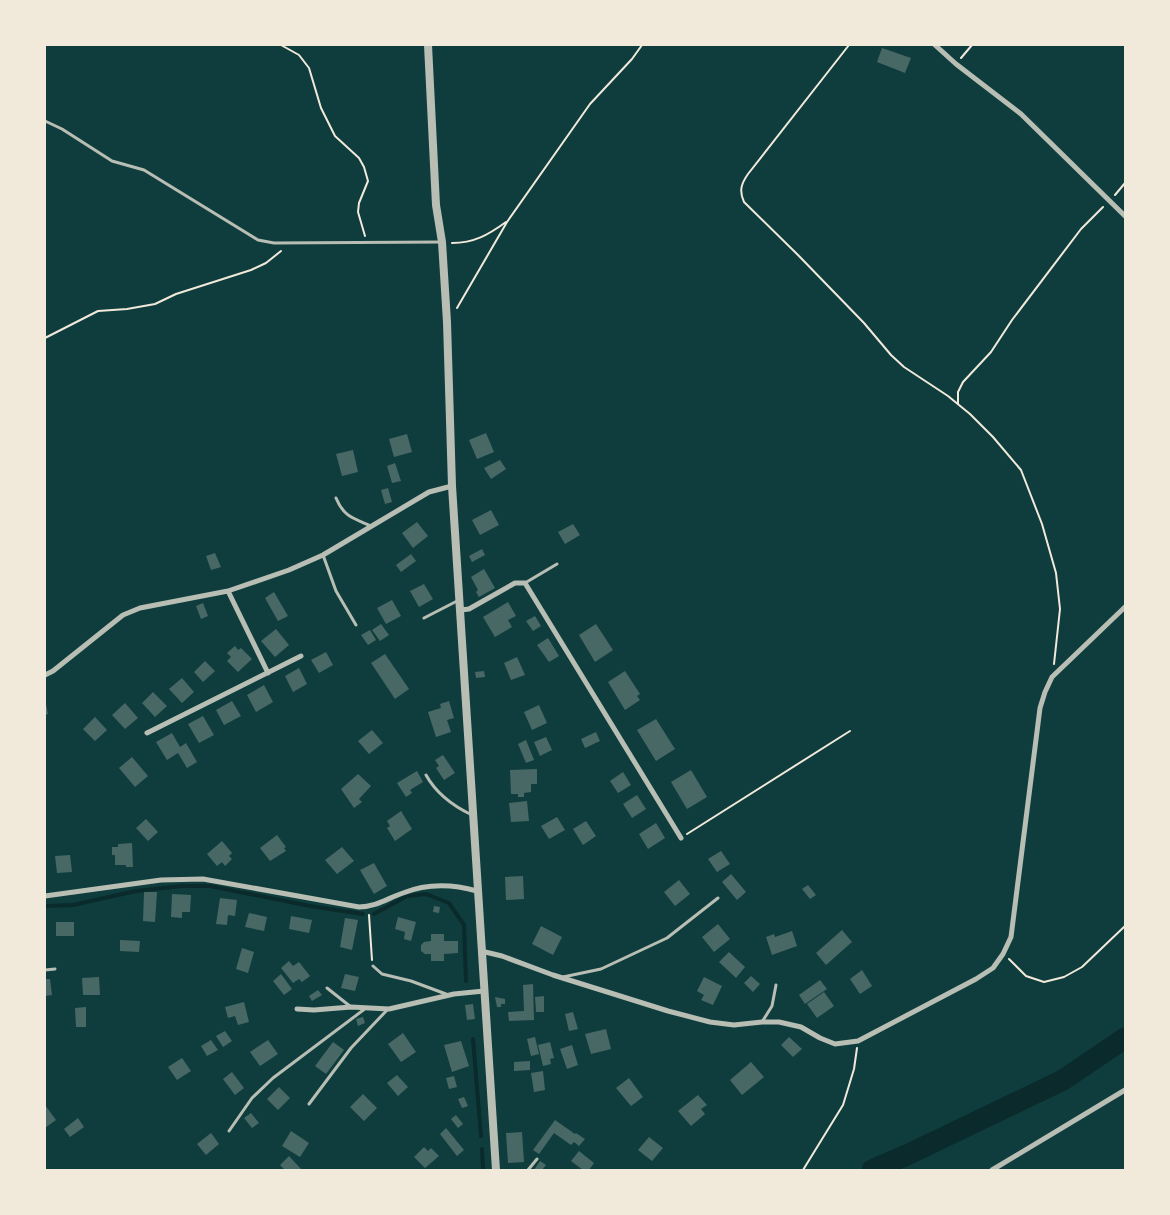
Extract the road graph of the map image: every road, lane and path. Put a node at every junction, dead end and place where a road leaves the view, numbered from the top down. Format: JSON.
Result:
{"nodes":[{"id":1,"x":282,"y":45,"type":"edge"},
{"id":2,"x":428,"y":45,"type":"edge"},
{"id":3,"x":642,"y":45,"type":"edge"},
{"id":4,"x":849,"y":45,"type":"edge"},
{"id":5,"x":935,"y":45,"type":"edge"},
{"id":6,"x":972,"y":45,"type":"edge"},
{"id":7,"x":956,"y":64,"type":"junction"},
{"id":8,"x":45,"y":121,"type":"edge"},
{"id":9,"x":1125,"y":183,"type":"edge"},
{"id":10,"x":1110,"y":201,"type":"junction"},
{"id":11,"x":1125,"y":216,"type":"edge"},
{"id":12,"x":507,"y":222,"type":"junction"},
{"id":13,"x":442,"y":242,"type":"junction"},
{"id":14,"x":288,"y":243,"type":"junction"},
{"id":15,"x":367,"y":243,"type":"junction"},
{"id":16,"x":447,"y":322,"type":"junction"},
{"id":17,"x":45,"y":338,"type":"edge"},
{"id":18,"x":958,"y":404,"type":"junction"},
{"id":19,"x":452,"y":486,"type":"junction"},
{"id":20,"x":336,"y":498,"type":"dead end"},
{"id":21,"x":372,"y":526,"type":"junction"},
{"id":22,"x":323,"y":554,"type":"junction"},
{"id":23,"x":557,"y":564,"type":"dead end"},
{"id":24,"x":525,"y":583,"type":"junction"},
{"id":25,"x":228,"y":591,"type":"junction"},
{"id":26,"x":460,"y":600,"type":"junction"},
{"id":27,"x":1125,"y":607,"type":"edge"},
{"id":28,"x":461,"y":610,"type":"junction"},
{"id":29,"x":424,"y":618,"type":"dead end"},
{"id":30,"x":356,"y":625,"type":"dead end"},
{"id":31,"x":301,"y":656,"type":"dead end"},
{"id":32,"x":268,"y":673,"type":"junction"},
{"id":33,"x":45,"y":675,"type":"edge"},
{"id":34,"x":1052,"y":677,"type":"junction"},
{"id":35,"x":850,"y":731,"type":"dead end"},
{"id":36,"x":147,"y":733,"type":"dead end"},
{"id":37,"x":426,"y":775,"type":"dead end"},
{"id":38,"x":472,"y":815,"type":"junction"},
{"id":39,"x":681,"y":838,"type":"joint"},
{"id":40,"x":477,"y":891,"type":"junction"},
{"id":41,"x":45,"y":896,"type":"edge"},
{"id":42,"x":718,"y":898,"type":"dead end"},
{"id":43,"x":369,"y":907,"type":"junction"},
{"id":44,"x":1125,"y":926,"type":"edge"},
{"id":45,"x":481,"y":951,"type":"junction"},
{"id":46,"x":1003,"y":954,"type":"junction"},
{"id":47,"x":373,"y":966,"type":"joint"},
{"id":48,"x":55,"y":969,"type":"dead end"},
{"id":49,"x":45,"y":970,"type":"edge"},
{"id":50,"x":562,"y":977,"type":"junction"},
{"id":51,"x":776,"y":985,"type":"dead end"},
{"id":52,"x":326,"y":988,"type":"dead end"},
{"id":53,"x":484,"y":991,"type":"junction"},
{"id":54,"x":449,"y":996,"type":"junction"},
{"id":55,"x":351,"y":1007,"type":"junction"},
{"id":56,"x":367,"y":1008,"type":"junction"},
{"id":57,"x":297,"y":1009,"type":"dead end"},
{"id":58,"x":389,"y":1009,"type":"junction"},
{"id":59,"x":762,"y":1022,"type":"junction"},
{"id":60,"x":858,"y":1041,"type":"junction"},
{"id":61,"x":1125,"y":1090,"type":"edge"},
{"id":62,"x":309,"y":1104,"type":"dead end"},
{"id":63,"x":229,"y":1131,"type":"dead end"},
{"id":64,"x":537,"y":1158,"type":"dead end"},
{"id":65,"x":496,"y":1170,"type":"edge"},
{"id":66,"x":528,"y":1170,"type":"edge"},
{"id":67,"x":803,"y":1170,"type":"edge"},
{"id":68,"x":992,"y":1170,"type":"edge"}],
"edges":[{"from":1,"to":15,"type":"path"},
{"from":2,"to":13,"type":"street"},
{"from":3,"to":12,"type":"path"},
{"from":4,"to":18,"type":"path"},
{"from":5,"to":7,"type":"street"},
{"from":6,"to":7,"type":"path"},
{"from":7,"to":10,"type":"street"},
{"from":8,"to":14,"type":"lane"},
{"from":9,"to":10,"type":"path"},
{"from":10,"to":11,"type":"street"},
{"from":10,"to":18,"type":"path"},
{"from":12,"to":13,"type":"path"},
{"from":12,"to":16,"type":"path"},
{"from":13,"to":15,"type":"lane"},
{"from":13,"to":16,"type":"street"},
{"from":14,"to":15,"type":"lane"},
{"from":14,"to":17,"type":"path"},
{"from":16,"to":19,"type":"street"},
{"from":18,"to":34,"type":"path"},
{"from":19,"to":21,"type":"street"},
{"from":19,"to":26,"type":"street"},
{"from":20,"to":21,"type":"lane"},
{"from":21,"to":22,"type":"street"},
{"from":22,"to":25,"type":"street"},
{"from":22,"to":30,"type":"lane"},
{"from":23,"to":24,"type":"lane"},
{"from":24,"to":28,"type":"street"},
{"from":24,"to":39,"type":"street"},
{"from":25,"to":32,"type":"street"},
{"from":25,"to":33,"type":"street"},
{"from":26,"to":28,"type":"street"},
{"from":26,"to":29,"type":"lane"},
{"from":27,"to":34,"type":"street"},
{"from":28,"to":38,"type":"street"},
{"from":31,"to":32,"type":"street"},
{"from":32,"to":36,"type":"street"},
{"from":34,"to":46,"type":"street"},
{"from":35,"to":39,"type":"path"},
{"from":37,"to":38,"type":"lane"},
{"from":38,"to":40,"type":"street"},
{"from":40,"to":43,"type":"street"},
{"from":40,"to":45,"type":"street"},
{"from":41,"to":43,"type":"street"},
{"from":42,"to":50,"type":"lane"},
{"from":43,"to":47,"type":"path"},
{"from":44,"to":46,"type":"path"},
{"from":45,"to":50,"type":"street"},
{"from":45,"to":53,"type":"street"},
{"from":46,"to":60,"type":"street"},
{"from":47,"to":54,"type":"lane"},
{"from":48,"to":49,"type":"lane"},
{"from":50,"to":59,"type":"street"},
{"from":51,"to":59,"type":"lane"},
{"from":52,"to":55,"type":"lane"},
{"from":53,"to":54,"type":"street"},
{"from":53,"to":65,"type":"street"},
{"from":54,"to":58,"type":"street"},
{"from":55,"to":56,"type":"street"},
{"from":55,"to":57,"type":"street"},
{"from":56,"to":58,"type":"street"},
{"from":56,"to":63,"type":"lane"},
{"from":58,"to":62,"type":"lane"},
{"from":59,"to":60,"type":"street"},
{"from":60,"to":67,"type":"path"},
{"from":61,"to":68,"type":"street"},
{"from":64,"to":66,"type":"lane"}]}
